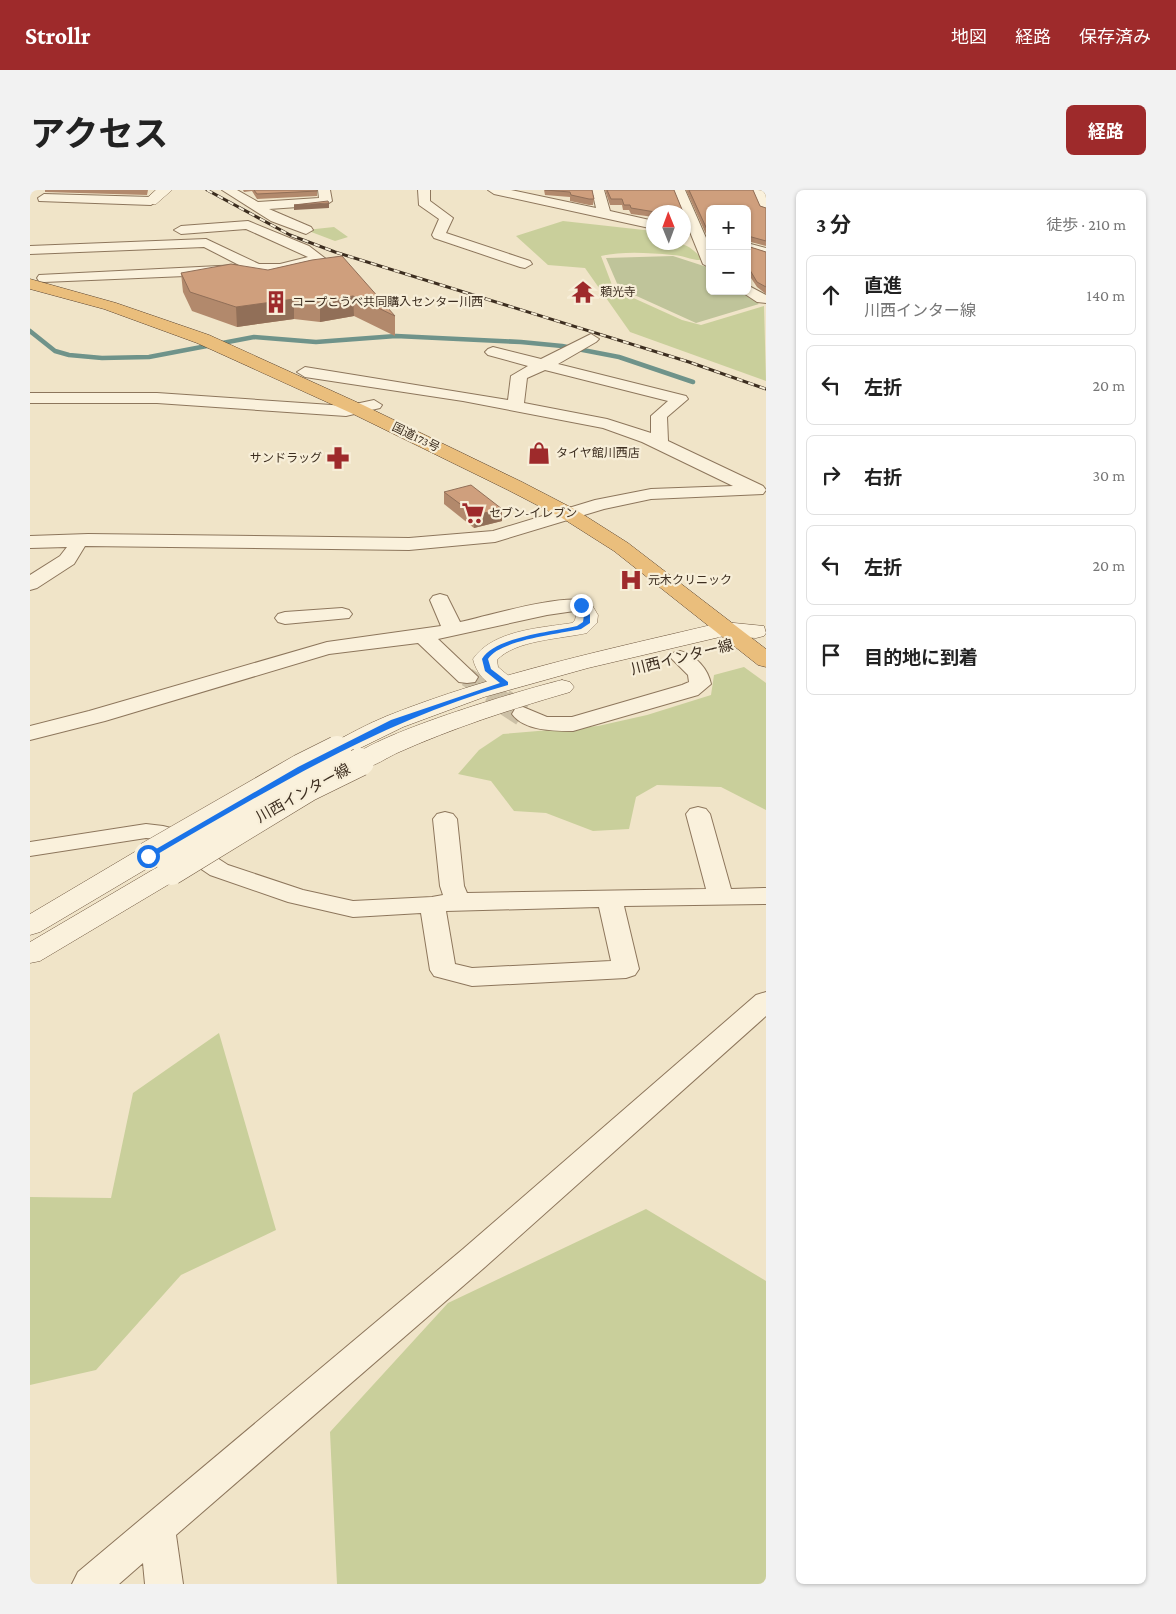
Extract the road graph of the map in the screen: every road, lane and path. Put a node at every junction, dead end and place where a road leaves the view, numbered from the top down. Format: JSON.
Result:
{"nodes":[{"id":1,"x":165,"y":190,"type":"edge"},
{"id":2,"x":228,"y":190,"type":"edge"},
{"id":3,"x":324,"y":190,"type":"edge"},
{"id":4,"x":424,"y":190,"type":"edge"},
{"id":5,"x":494,"y":190,"type":"edge"},
{"id":6,"x":598,"y":190,"type":"edge"},
{"id":7,"x":679,"y":190,"type":"edge"},
{"id":8,"x":761,"y":193,"type":"edge"},
{"id":9,"x":532,"y":194,"type":"edge"},
{"id":10,"x":44,"y":198,"type":"dead end"},
{"id":11,"x":151,"y":201,"type":"joint"},
{"id":12,"x":254,"y":206,"type":"junction"},
{"id":13,"x":766,"y":208,"type":"edge"},
{"id":14,"x":604,"y":214,"type":"junction"},
{"id":15,"x":646,"y":223,"type":"edge"},
{"id":16,"x":306,"y":230,"type":"dead end"},
{"id":17,"x":691,"y":234,"type":"edge"},
{"id":18,"x":704,"y":237,"type":"edge"},
{"id":19,"x":164,"y":245,"type":"junction"},
{"id":20,"x":751,"y":248,"type":"edge"},
{"id":21,"x":30,"y":250,"type":"edge"},
{"id":22,"x":707,"y":250,"type":"edge"},
{"id":23,"x":766,"y":252,"type":"edge"},
{"id":24,"x":525,"y":264,"type":"dead end"},
{"id":25,"x":257,"y":268,"type":"junction"},
{"id":26,"x":35,"y":279,"type":"edge"},
{"id":27,"x":751,"y":292,"type":"edge"},
{"id":28,"x":766,"y":299,"type":"edge"},
{"id":29,"x":591,"y":339,"type":"dead end"},
{"id":30,"x":493,"y":352,"type":"dead end"},
{"id":31,"x":543,"y":365,"type":"junction"},
{"id":32,"x":305,"y":372,"type":"junction"},
{"id":33,"x":30,"y":398,"type":"edge"},
{"id":34,"x":516,"y":406,"type":"junction"},
{"id":35,"x":365,"y":407,"type":"junction"},
{"id":36,"x":660,"y":444,"type":"junction"},
{"id":37,"x":762,"y":492,"type":"edge"},
{"id":38,"x":589,"y":509,"type":"junction"},
{"id":39,"x":569,"y":514,"type":"junction"},
{"id":40,"x":75,"y":540,"type":"junction"},
{"id":41,"x":30,"y":542,"type":"edge"},
{"id":42,"x":655,"y":551,"type":"dead end"},
{"id":43,"x":30,"y":584,"type":"edge"},
{"id":44,"x":710,"y":594,"type":"dead end"},
{"id":45,"x":440,"y":600,"type":"dead end"},
{"id":46,"x":581,"y":605,"type":"joint"},
{"id":47,"x":285,"y":618,"type":"dead end"},
{"id":48,"x":453,"y":630,"type":"junction"},
{"id":49,"x":755,"y":632,"type":"edge"},
{"id":50,"x":423,"y":636,"type":"junction"},
{"id":51,"x":348,"y":646,"type":"junction"},
{"id":52,"x":680,"y":657,"type":"junction"},
{"id":53,"x":766,"y":660,"type":"edge"},
{"id":54,"x":467,"y":677,"type":"tunnel mouth"},
{"id":55,"x":505,"y":683,"type":"junction"},
{"id":56,"x":523,"y":714,"type":"tunnel mouth"},
{"id":57,"x":33,"y":727,"type":"edge"},
{"id":58,"x":698,"y":814,"type":"dead end"},
{"id":59,"x":445,"y":819,"type":"dead end"},
{"id":60,"x":30,"y":848,"type":"edge"},
{"id":61,"x":159,"y":863,"type":"junction"},
{"id":62,"x":720,"y":895,"type":"junction"},
{"id":63,"x":766,"y":896,"type":"edge"},
{"id":64,"x":610,"y":898,"type":"junction"},
{"id":65,"x":458,"y":901,"type":"junction"},
{"id":66,"x":432,"y":905,"type":"junction"},
{"id":67,"x":30,"y":926,"type":"edge"},
{"id":68,"x":30,"y":954,"type":"edge"},
{"id":69,"x":766,"y":1001,"type":"edge"},
{"id":70,"x":157,"y":1529,"type":"junction"},
{"id":71,"x":91,"y":1584,"type":"edge"},
{"id":72,"x":164,"y":1584,"type":"edge"}],
"edges":[{"from":1,"to":11,"type":"main road"},
{"from":2,"to":12,"type":"street"},
{"from":3,"to":12,"type":"street"},
{"from":4,"to":24,"type":"street"},
{"from":5,"to":9,"type":"street"},
{"from":6,"to":14,"type":"street"},
{"from":7,"to":18,"type":"street"},
{"from":8,"to":13,"type":"street"},
{"from":9,"to":14,"type":"street"},
{"from":10,"to":11,"type":"street"},
{"from":12,"to":16,"type":"street"},
{"from":14,"to":15,"type":"street"},
{"from":17,"to":18,"type":"street"},
{"from":18,"to":22,"type":"street"},
{"from":19,"to":21,"type":"street"},
{"from":19,"to":25,"type":"street"},
{"from":19,"to":25,"type":"street"},
{"from":20,"to":23,"type":"street"},
{"from":25,"to":26,"type":"street"},
{"from":26,"to":32,"type":"highway","name":"国道173号"},
{"from":26,"to":35,"type":"highway","name":"国道173号"},
{"from":27,"to":28,"type":"street"},
{"from":29,"to":31,"type":"street"},
{"from":30,"to":31,"type":"street"},
{"from":31,"to":34,"type":"street"},
{"from":31,"to":36,"type":"street"},
{"from":32,"to":34,"type":"street"},
{"from":32,"to":35,"type":"highway","name":"国道173号"},
{"from":33,"to":35,"type":"street"},
{"from":34,"to":36,"type":"street"},
{"from":35,"to":38,"type":"highway","name":"国道173号"},
{"from":35,"to":39,"type":"highway","name":"国道173号"},
{"from":36,"to":37,"type":"street"},
{"from":37,"to":38,"type":"street"},
{"from":38,"to":39,"type":"street"},
{"from":38,"to":42,"type":"highway","name":"国道173号"},
{"from":39,"to":40,"type":"street"},
{"from":39,"to":49,"type":"highway","name":"国道173号"},
{"from":40,"to":41,"type":"street"},
{"from":40,"to":43,"type":"street"},
{"from":44,"to":49,"type":"highway","name":"国道173号"},
{"from":45,"to":48,"type":"street"},
{"from":46,"to":48,"type":"street"},
{"from":46,"to":55,"type":"main road"},
{"from":47,"to":51,"type":"street"},
{"from":48,"to":50,"type":"street"},
{"from":49,"to":52,"type":"main road","name":"川西インター線"},
{"from":49,"to":53,"type":"highway","name":"国道173号"},
{"from":49,"to":55,"type":"main road","name":"川西インター線"},
{"from":50,"to":51,"type":"street"},
{"from":50,"to":54,"type":"street"},
{"from":51,"to":57,"type":"street"},
{"from":52,"to":56,"type":"street"},
{"from":52,"to":61,"type":"main road","name":"川西インター線","bridge":true},
{"from":55,"to":61,"type":"main road","name":"川西インター線","bridge":true},
{"from":58,"to":62,"type":"street"},
{"from":59,"to":65,"type":"street"},
{"from":60,"to":66,"type":"street"},
{"from":61,"to":67,"type":"main road","name":"川西インター線"},
{"from":61,"to":68,"type":"main road","name":"川西インター線"},
{"from":62,"to":63,"type":"street"},
{"from":62,"to":64,"type":"street"},
{"from":64,"to":65,"type":"street"},
{"from":64,"to":66,"type":"street"},
{"from":65,"to":66,"type":"street"},
{"from":69,"to":70,"type":"street"},
{"from":70,"to":71,"type":"street"},
{"from":70,"to":72,"type":"street"}]}
